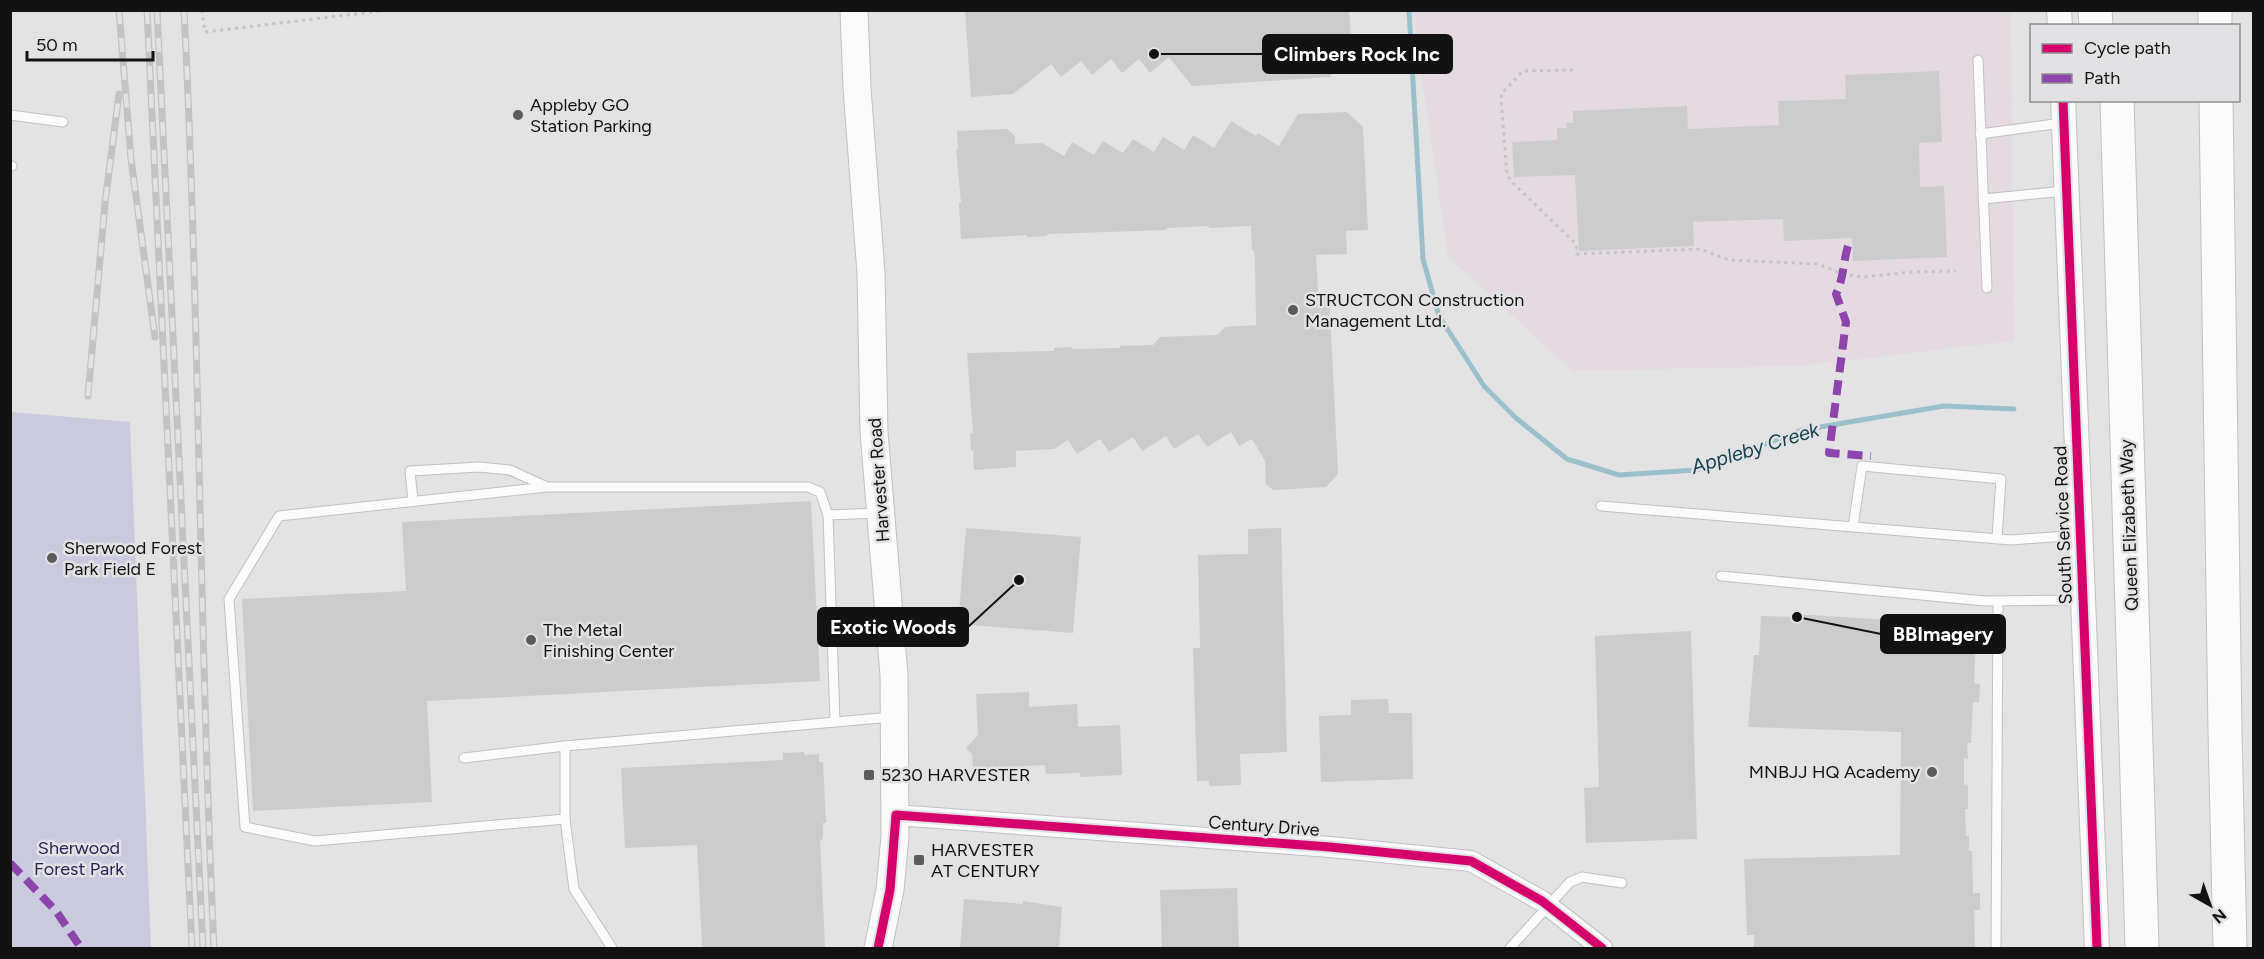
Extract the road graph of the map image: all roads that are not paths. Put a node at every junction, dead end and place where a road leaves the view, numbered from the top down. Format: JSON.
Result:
{"nodes":[{"id":1,"x":854,"y":10,"type":"edge"},
{"id":2,"x":1978,"y":60,"type":"dead end"},
{"id":3,"x":2117,"y":102,"type":"edge"},
{"id":4,"x":2216,"y":102,"type":"edge"},
{"id":5,"x":2064,"y":112,"type":"edge"},
{"id":6,"x":10,"y":115,"type":"edge"},
{"id":7,"x":63,"y":122,"type":"dead end"},
{"id":8,"x":1980,"y":134,"type":"junction"},
{"id":9,"x":2067,"y":191,"type":"junction"},
{"id":10,"x":1983,"y":200,"type":"junction"},
{"id":11,"x":1987,"y":288,"type":"dead end"},
{"id":12,"x":547,"y":488,"type":"junction"},
{"id":13,"x":413,"y":501,"type":"junction"},
{"id":14,"x":1600,"y":506,"type":"dead end"},
{"id":15,"x":880,"y":513,"type":"junction"},
{"id":16,"x":828,"y":515,"type":"junction"},
{"id":17,"x":1853,"y":527,"type":"junction"},
{"id":18,"x":2080,"y":534,"type":"junction"},
{"id":19,"x":1997,"y":538,"type":"junction"},
{"id":20,"x":1721,"y":576,"type":"dead end"},
{"id":21,"x":2083,"y":600,"type":"junction"},
{"id":22,"x":1998,"y":601,"type":"junction"},
{"id":23,"x":894,"y":717,"type":"junction"},
{"id":24,"x":835,"y":721,"type":"junction"},
{"id":25,"x":565,"y":746,"type":"junction"},
{"id":26,"x":464,"y":758,"type":"dead end"},
{"id":27,"x":896,"y":815,"type":"junction"},
{"id":28,"x":565,"y":819,"type":"junction"},
{"id":29,"x":1622,"y":883,"type":"dead end"},
{"id":30,"x":1547,"y":906,"type":"junction"},
{"id":31,"x":612,"y":948,"type":"edge"},
{"id":32,"x":878,"y":948,"type":"edge"},
{"id":33,"x":1510,"y":948,"type":"edge"},
{"id":34,"x":1602,"y":948,"type":"edge"},
{"id":35,"x":1996,"y":948,"type":"edge"},
{"id":36,"x":2097,"y":948,"type":"edge"},
{"id":37,"x":2142,"y":948,"type":"edge"},
{"id":38,"x":2230,"y":948,"type":"edge"}],
"edges":[{"from":1,"to":15,"type":"main road","name":"Harvester Road"},
{"from":2,"to":8,"type":"lane"},
{"from":3,"to":37,"type":"highway","name":"Queen Elizabeth Way"},
{"from":4,"to":38,"type":"highway"},
{"from":5,"to":8,"type":"lane"},
{"from":5,"to":9,"type":"street","name":"South Service Road"},
{"from":6,"to":7,"type":"lane"},
{"from":8,"to":10,"type":"lane"},
{"from":9,"to":10,"type":"lane"},
{"from":9,"to":18,"type":"street","name":"South Service Road"},
{"from":10,"to":11,"type":"lane"},
{"from":12,"to":13,"type":"lane"},
{"from":12,"to":13,"type":"lane"},
{"from":12,"to":16,"type":"lane"},
{"from":13,"to":28,"type":"lane"},
{"from":14,"to":17,"type":"lane"},
{"from":15,"to":16,"type":"lane"},
{"from":15,"to":23,"type":"main road","name":"Harvester Road"},
{"from":16,"to":24,"type":"lane"},
{"from":17,"to":19,"type":"lane"},
{"from":17,"to":19,"type":"lane"},
{"from":18,"to":19,"type":"lane"},
{"from":18,"to":21,"type":"street","name":"South Service Road"},
{"from":20,"to":22,"type":"lane"},
{"from":21,"to":22,"type":"lane"},
{"from":21,"to":36,"type":"street","name":"South Service Road"},
{"from":22,"to":35,"type":"lane"},
{"from":23,"to":24,"type":"lane"},
{"from":23,"to":27,"type":"main road","name":"Harvester Road"},
{"from":24,"to":25,"type":"lane"},
{"from":25,"to":26,"type":"lane"},
{"from":25,"to":28,"type":"lane"},
{"from":27,"to":30,"type":"street","name":"Century Drive"},
{"from":27,"to":32,"type":"main road","name":"Harvester Road"},
{"from":28,"to":31,"type":"lane"},
{"from":29,"to":30,"type":"lane"},
{"from":30,"to":33,"type":"lane"},
{"from":30,"to":34,"type":"street","name":"Century Drive"}]}
